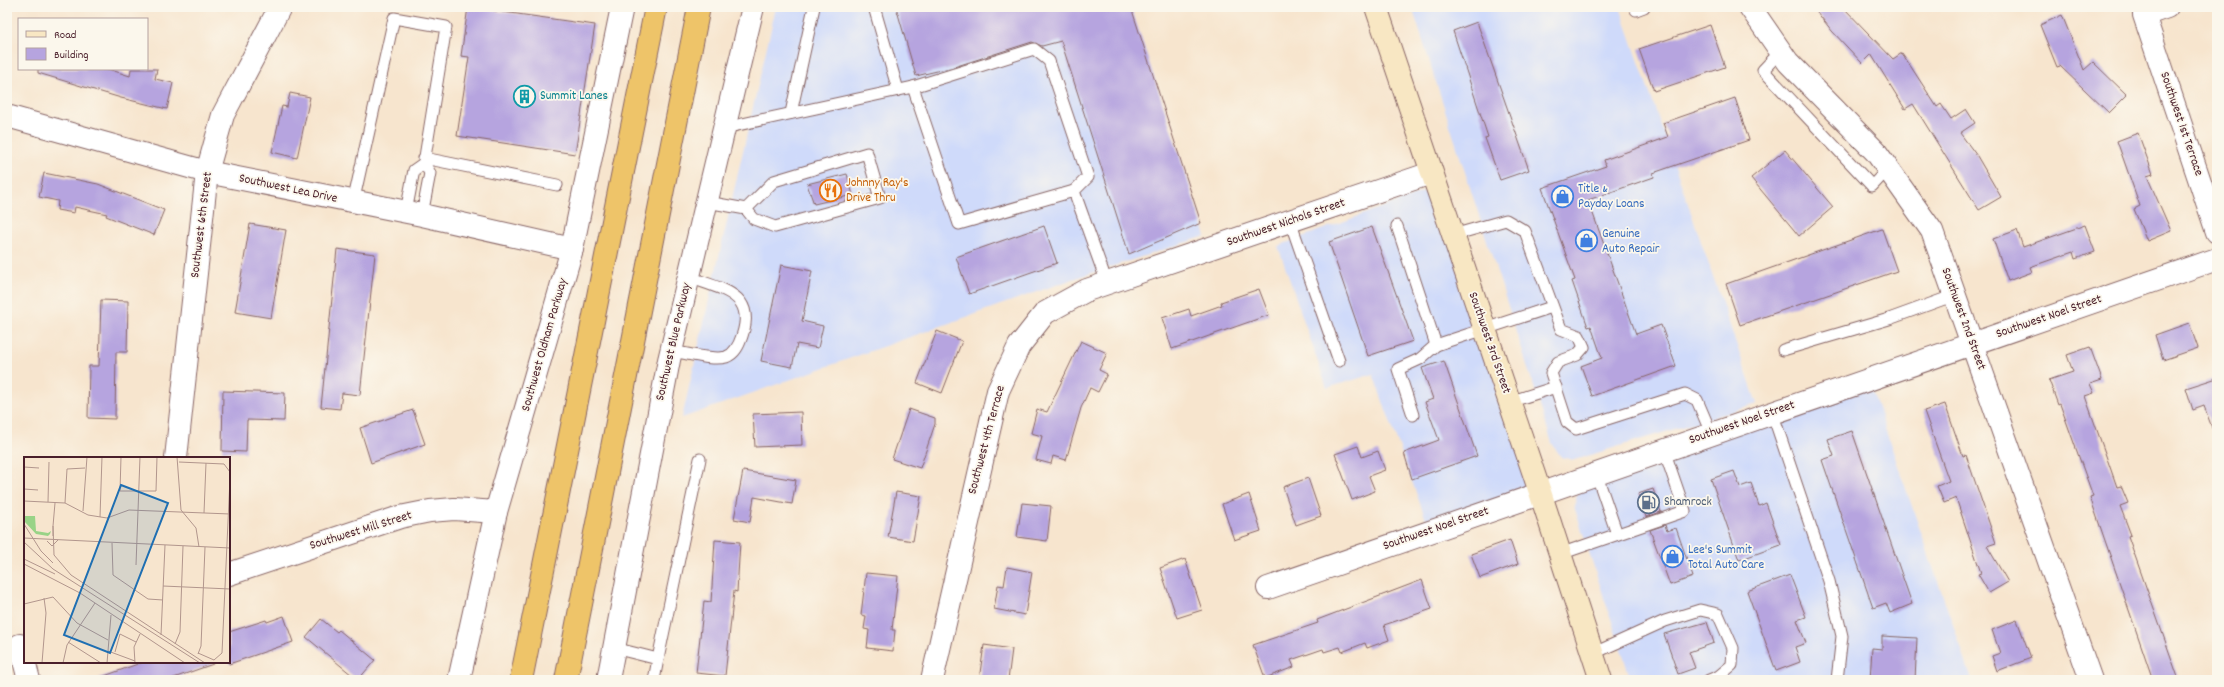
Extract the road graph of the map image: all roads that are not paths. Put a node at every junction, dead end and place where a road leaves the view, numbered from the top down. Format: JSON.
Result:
{"nodes":[{"id":1,"x":280,"y":7,"type":"edge"},
{"id":2,"x":622,"y":7,"type":"edge"},
{"id":3,"x":656,"y":7,"type":"edge"},
{"id":4,"x":699,"y":7,"type":"edge"},
{"id":5,"x":753,"y":7,"type":"edge"},
{"id":6,"x":814,"y":7,"type":"edge"},
{"id":7,"x":874,"y":7,"type":"edge"},
{"id":8,"x":1376,"y":7,"type":"edge"},
{"id":9,"x":1634,"y":7,"type":"edge"},
{"id":10,"x":1644,"y":7,"type":"edge"},
{"id":11,"x":1750,"y":7,"type":"edge"},
{"id":12,"x":2168,"y":7,"type":"edge"},
{"id":13,"x":913,"y":87,"type":"junction"},
{"id":14,"x":898,"y":90,"type":"junction"},
{"id":15,"x":791,"y":113,"type":"junction"},
{"id":16,"x":7,"y":116,"type":"edge"},
{"id":17,"x":724,"y":128,"type":"junction"},
{"id":18,"x":424,"y":161,"type":"junction"},
{"id":19,"x":207,"y":172,"type":"junction"},
{"id":20,"x":1431,"y":173,"type":"junction"},
{"id":21,"x":557,"y":185,"type":"dead end"},
{"id":22,"x":1074,"y":191,"type":"junction"},
{"id":23,"x":707,"y":202,"type":"junction"},
{"id":24,"x":353,"y":203,"type":"junction"},
{"id":25,"x":746,"y":209,"type":"junction"},
{"id":26,"x":414,"y":214,"type":"junction"},
{"id":27,"x":1290,"y":222,"type":"junction"},
{"id":28,"x":1397,"y":226,"type":"dead end"},
{"id":29,"x":2217,"y":232,"type":"edge"},
{"id":30,"x":1452,"y":235,"type":"junction"},
{"id":31,"x":572,"y":249,"type":"junction"},
{"id":32,"x":2217,"y":259,"type":"edge"},
{"id":33,"x":1141,"y":273,"type":"joint"},
{"id":34,"x":689,"y":277,"type":"junction"},
{"id":35,"x":1108,"y":283,"type":"junction"},
{"id":36,"x":1955,"y":295,"type":"junction"},
{"id":37,"x":1552,"y":307,"type":"junction"},
{"id":38,"x":1484,"y":328,"type":"junction"},
{"id":39,"x":1973,"y":343,"type":"junction"},
{"id":40,"x":1436,"y":345,"type":"junction"},
{"id":41,"x":1783,"y":350,"type":"dead end"},
{"id":42,"x":671,"y":351,"type":"junction"},
{"id":43,"x":1339,"y":361,"type":"dead end"},
{"id":44,"x":1556,"y":387,"type":"junction"},
{"id":45,"x":1509,"y":402,"type":"junction"},
{"id":46,"x":1772,"y":412,"type":"junction"},
{"id":47,"x":1413,"y":415,"type":"dead end"},
{"id":48,"x":1711,"y":433,"type":"junction"},
{"id":49,"x":1664,"y":450,"type":"junction"},
{"id":50,"x":176,"y":457,"type":"edge"},
{"id":51,"x":700,"y":459,"type":"dead end"},
{"id":52,"x":1596,"y":473,"type":"junction"},
{"id":53,"x":1540,"y":492,"type":"junction"},
{"id":54,"x":496,"y":512,"type":"junction"},
{"id":55,"x":1617,"y":534,"type":"junction"},
{"id":56,"x":1560,"y":554,"type":"junction"},
{"id":57,"x":230,"y":574,"type":"edge"},
{"id":58,"x":1268,"y":588,"type":"dead end"},
{"id":59,"x":17,"y":645,"type":"edge"},
{"id":60,"x":614,"y":648,"type":"junction"},
{"id":61,"x":1592,"y":654,"type":"junction"},
{"id":62,"x":658,"y":659,"type":"junction"},
{"id":63,"x":29,"y":680,"type":"edge"},
{"id":64,"x":458,"y":680,"type":"edge"},
{"id":65,"x":521,"y":680,"type":"edge"},
{"id":66,"x":566,"y":680,"type":"edge"},
{"id":67,"x":608,"y":680,"type":"edge"},
{"id":68,"x":654,"y":680,"type":"edge"},
{"id":69,"x":932,"y":680,"type":"edge"},
{"id":70,"x":1601,"y":680,"type":"edge"},
{"id":71,"x":1709,"y":680,"type":"edge"},
{"id":72,"x":1837,"y":680,"type":"edge"},
{"id":73,"x":2090,"y":680,"type":"edge"}],
"edges":[{"from":1,"to":19,"type":"street","name":"Southwest 6th Street"},
{"from":2,"to":31,"type":"street","name":"Southwest Oldham Parkway"},
{"from":3,"to":65,"type":"highway"},
{"from":4,"to":66,"type":"highway"},
{"from":5,"to":17,"type":"street","name":"Southwest Blue Parkway"},
{"from":6,"to":15,"type":"lane"},
{"from":7,"to":14,"type":"lane"},
{"from":8,"to":20,"type":"main road","name":"Southwest 3rd Street"},
{"from":9,"to":10,"type":"lane"},
{"from":11,"to":36,"type":"street","name":"Southwest 2nd Street"},
{"from":12,"to":29,"type":"street","name":"Southwest 1st Terrace"},
{"from":13,"to":14,"type":"lane"},
{"from":13,"to":22,"type":"lane"},
{"from":13,"to":22,"type":"lane"},
{"from":14,"to":15,"type":"lane"},
{"from":15,"to":17,"type":"lane"},
{"from":16,"to":19,"type":"street","name":"Southwest Lea Drive"},
{"from":17,"to":23,"type":"street","name":"Southwest Blue Parkway"},
{"from":18,"to":21,"type":"lane"},
{"from":18,"to":24,"type":"lane"},
{"from":18,"to":26,"type":"lane"},
{"from":18,"to":26,"type":"lane"},
{"from":19,"to":24,"type":"street","name":"Southwest Lea Drive"},
{"from":19,"to":50,"type":"street","name":"Southwest 6th Street"},
{"from":20,"to":27,"type":"street","name":"Southwest Nichols Street"},
{"from":20,"to":30,"type":"main road","name":"Southwest 3rd Street"},
{"from":22,"to":35,"type":"lane"},
{"from":23,"to":25,"type":"lane"},
{"from":23,"to":34,"type":"street","name":"Southwest Blue Parkway"},
{"from":24,"to":26,"type":"street","name":"Southwest Lea Drive"},
{"from":25,"to":25,"type":"lane"},
{"from":26,"to":31,"type":"street","name":"Southwest Lea Drive"},
{"from":27,"to":33,"type":"street","name":"Southwest Nichols Street"},
{"from":27,"to":43,"type":"lane"},
{"from":28,"to":40,"type":"lane"},
{"from":30,"to":37,"type":"lane"},
{"from":30,"to":38,"type":"main road","name":"Southwest 3rd Street"},
{"from":31,"to":54,"type":"street","name":"Southwest Oldham Parkway"},
{"from":32,"to":39,"type":"street","name":"Southwest Noel Street"},
{"from":33,"to":35,"type":"street","name":"Southwest 4th Terrace"},
{"from":34,"to":42,"type":"street","name":"Southwest Blue Parkway"},
{"from":34,"to":42,"type":"lane"},
{"from":35,"to":69,"type":"street","name":"Southwest 4th Terrace"},
{"from":36,"to":39,"type":"street","name":"Southwest 2nd Street"},
{"from":36,"to":41,"type":"lane"},
{"from":37,"to":38,"type":"lane"},
{"from":37,"to":44,"type":"lane"},
{"from":38,"to":40,"type":"lane"},
{"from":38,"to":45,"type":"main road","name":"Southwest 3rd Street"},
{"from":39,"to":46,"type":"street","name":"Southwest Noel Street"},
{"from":39,"to":73,"type":"street","name":"Southwest 2nd Street"},
{"from":40,"to":47,"type":"lane"},
{"from":42,"to":60,"type":"street","name":"Southwest Blue Parkway"},
{"from":44,"to":45,"type":"lane"},
{"from":44,"to":48,"type":"lane"},
{"from":45,"to":53,"type":"main road","name":"Southwest 3rd Street"},
{"from":46,"to":48,"type":"street","name":"Southwest Noel Street"},
{"from":46,"to":72,"type":"lane"},
{"from":48,"to":49,"type":"street","name":"Southwest Noel Street"},
{"from":49,"to":52,"type":"street","name":"Southwest Noel Street"},
{"from":49,"to":55,"type":"lane"},
{"from":51,"to":62,"type":"lane"},
{"from":52,"to":53,"type":"street","name":"Southwest Noel Street"},
{"from":52,"to":55,"type":"lane"},
{"from":53,"to":56,"type":"main road","name":"Southwest 3rd Street"},
{"from":53,"to":58,"type":"street","name":"Southwest Noel Street"},
{"from":54,"to":57,"type":"street","name":"Southwest Mill Street"},
{"from":54,"to":64,"type":"street","name":"Southwest Oldham Parkway"},
{"from":55,"to":56,"type":"lane"},
{"from":56,"to":61,"type":"main road","name":"Southwest 3rd Street"},
{"from":59,"to":63,"type":"street"},
{"from":60,"to":62,"type":"lane"},
{"from":60,"to":67,"type":"street","name":"Southwest Blue Parkway"},
{"from":61,"to":70,"type":"main road","name":"Southwest 3rd Street"},
{"from":61,"to":71,"type":"lane"},
{"from":62,"to":68,"type":"lane"}]}
